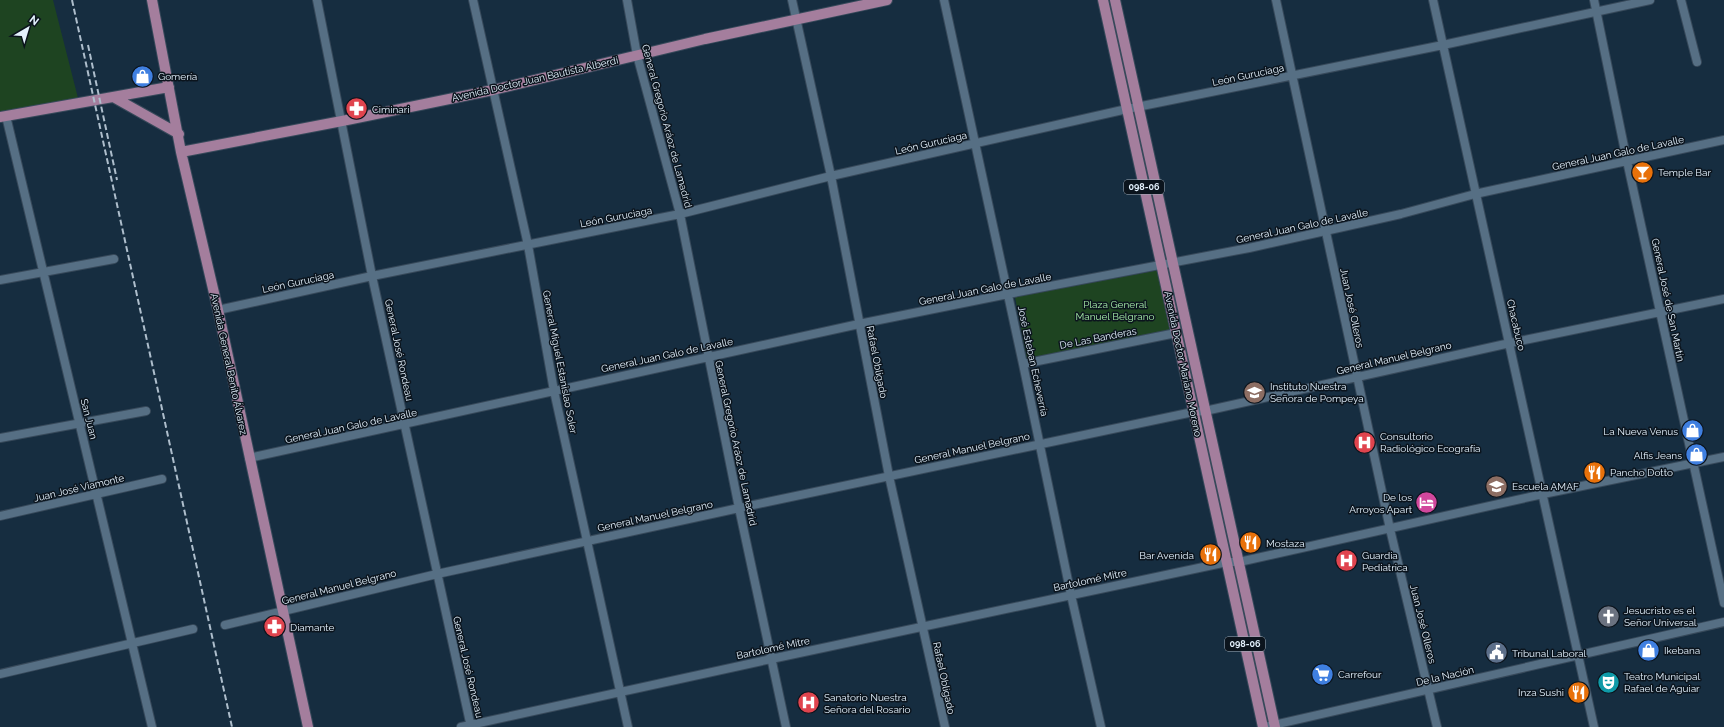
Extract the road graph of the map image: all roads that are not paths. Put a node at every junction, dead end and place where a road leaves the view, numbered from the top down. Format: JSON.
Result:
{"nodes":[{"id":1,"x":152,"y":0,"type":"edge"},
{"id":2,"x":317,"y":0,"type":"edge"},
{"id":3,"x":473,"y":0,"type":"edge"},
{"id":4,"x":627,"y":0,"type":"edge"},
{"id":5,"x":792,"y":0,"type":"edge"},
{"id":6,"x":887,"y":0,"type":"edge"},
{"id":7,"x":944,"y":0,"type":"edge"},
{"id":8,"x":1103,"y":0,"type":"edge"},
{"id":9,"x":1115,"y":0,"type":"edge"},
{"id":10,"x":1276,"y":0,"type":"edge"},
{"id":11,"x":1433,"y":0,"type":"edge"},
{"id":12,"x":1594,"y":0,"type":"edge"},
{"id":13,"x":1650,"y":0,"type":"edge"},
{"id":14,"x":1681,"y":0,"type":"edge"},
{"id":15,"x":1596,"y":12,"type":"junction"},
{"id":16,"x":796,"y":19,"type":"junction"},
{"id":17,"x":1443,"y":45,"type":"junction"},
{"id":18,"x":638,"y":55,"type":"junction"},
{"id":19,"x":1697,"y":62,"type":"dead end"},
{"id":20,"x":1292,"y":76,"type":"junction"},
{"id":21,"x":169,"y":87,"type":"junction"},
{"id":22,"x":492,"y":90,"type":"junction"},
{"id":23,"x":115,"y":98,"type":"junction"},
{"id":24,"x":1138,"y":108,"type":"junction"},
{"id":25,"x":1127,"y":109,"type":"junction"},
{"id":26,"x":3,"y":117,"type":"edge"},
{"id":27,"x":342,"y":121,"type":"junction"},
{"id":28,"x":178,"y":134,"type":"junction"},
{"id":29,"x":1724,"y":140,"type":"edge"},
{"id":30,"x":975,"y":143,"type":"junction"},
{"id":31,"x":181,"y":152,"type":"junction"},
{"id":32,"x":1626,"y":161,"type":"junction"},
{"id":33,"x":831,"y":176,"type":"junction"},
{"id":34,"x":1475,"y":194,"type":"junction"},
{"id":35,"x":680,"y":214,"type":"junction"},
{"id":36,"x":1325,"y":231,"type":"junction"},
{"id":37,"x":528,"y":245,"type":"junction"},
{"id":38,"x":114,"y":259,"type":"dead end"},
{"id":39,"x":1173,"y":262,"type":"junction"},
{"id":40,"x":1162,"y":266,"type":"junction"},
{"id":41,"x":43,"y":273,"type":"junction"},
{"id":42,"x":372,"y":276,"type":"junction"},
{"id":43,"x":0,"y":280,"type":"edge"},
{"id":44,"x":1008,"y":294,"type":"junction"},
{"id":45,"x":1724,"y":299,"type":"edge"},
{"id":46,"x":218,"y":310,"type":"junction"},
{"id":47,"x":1660,"y":312,"type":"junction"},
{"id":48,"x":859,"y":324,"type":"junction"},
{"id":49,"x":1176,"y":332,"type":"junction"},
{"id":50,"x":1510,"y":343,"type":"junction"},
{"id":51,"x":708,"y":357,"type":"junction"},
{"id":52,"x":1023,"y":364,"type":"junction"},
{"id":53,"x":1357,"y":377,"type":"junction"},
{"id":54,"x":554,"y":390,"type":"junction"},
{"id":55,"x":146,"y":411,"type":"dead end"},
{"id":56,"x":1206,"y":411,"type":"junction"},
{"id":57,"x":1193,"y":412,"type":"junction"},
{"id":58,"x":80,"y":424,"type":"junction"},
{"id":59,"x":404,"y":425,"type":"junction"},
{"id":60,"x":0,"y":438,"type":"edge"},
{"id":61,"x":1040,"y":444,"type":"junction"},
{"id":62,"x":1724,"y":457,"type":"edge"},
{"id":63,"x":249,"y":458,"type":"junction"},
{"id":64,"x":1693,"y":464,"type":"junction"},
{"id":65,"x":889,"y":476,"type":"junction"},
{"id":66,"x":162,"y":479,"type":"dead end"},
{"id":67,"x":96,"y":494,"type":"junction"},
{"id":68,"x":1543,"y":494,"type":"junction"},
{"id":69,"x":739,"y":508,"type":"junction"},
{"id":70,"x":0,"y":516,"type":"edge"},
{"id":71,"x":1390,"y":528,"type":"junction"},
{"id":72,"x":587,"y":541,"type":"junction"},
{"id":73,"x":1227,"y":562,"type":"junction"},
{"id":74,"x":1239,"y":562,"type":"junction"},
{"id":75,"x":437,"y":574,"type":"junction"},
{"id":76,"x":1070,"y":595,"type":"junction"},
{"id":77,"x":1724,"y":603,"type":"edge"},
{"id":78,"x":283,"y":611,"type":"junction"},
{"id":79,"x":1724,"y":622,"type":"edge"},
{"id":80,"x":225,"y":625,"type":"dead end"},
{"id":81,"x":922,"y":627,"type":"junction"},
{"id":82,"x":193,"y":629,"type":"dead end"},
{"id":83,"x":132,"y":642,"type":"junction"},
{"id":84,"x":1578,"y":656,"type":"junction"},
{"id":85,"x":771,"y":659,"type":"junction"},
{"id":86,"x":0,"y":674,"type":"edge"},
{"id":87,"x":1429,"y":690,"type":"junction"},
{"id":88,"x":620,"y":692,"type":"junction"},
{"id":89,"x":471,"y":726,"type":"edge"},
{"id":90,"x":1269,"y":726,"type":"edge"},
{"id":91,"x":152,"y":727,"type":"edge"},
{"id":92,"x":308,"y":727,"type":"edge"},
{"id":93,"x":461,"y":727,"type":"edge"},
{"id":94,"x":628,"y":727,"type":"edge"},
{"id":95,"x":786,"y":727,"type":"edge"},
{"id":96,"x":945,"y":727,"type":"edge"},
{"id":97,"x":1101,"y":727,"type":"edge"},
{"id":98,"x":1437,"y":727,"type":"edge"},
{"id":99,"x":1594,"y":727,"type":"edge"}],
"edges":[{"from":1,"to":21,"type":"main road","name":"Avenida General Benito Álvarez"},
{"from":2,"to":27,"type":"street","name":"General José Rondeau"},
{"from":3,"to":22,"type":"street","name":"General Miguel Estanislao Soler"},
{"from":4,"to":18,"type":"street","name":"General Gregorio Aráoz de Lamadrid"},
{"from":5,"to":16,"type":"street","name":"Rafael Obligado"},
{"from":6,"to":16,"type":"main road","name":"Avenida Doctor Juan Bautista Alberdi"},
{"from":7,"to":30,"type":"street","name":"José Esteban Echeverría"},
{"from":8,"to":25,"type":"main road","name":"Avenida Doctor Mariano Moreno","number":"098-06"},
{"from":9,"to":24,"type":"main road","name":"Avenida Doctor Mariano Moreno","number":"098-06"},
{"from":10,"to":20,"type":"street","name":"Juan José Olleros"},
{"from":11,"to":17,"type":"street","name":"Chacabuco"},
{"from":12,"to":15,"type":"street","name":"General José de San Martín"},
{"from":13,"to":15,"type":"street","name":"León Guruciaga"},
{"from":14,"to":19,"type":"street"},
{"from":15,"to":17,"type":"street","name":"León Guruciaga"},
{"from":15,"to":32,"type":"street","name":"General José de San Martín"},
{"from":16,"to":18,"type":"main road","name":"Avenida Doctor Juan Bautista Alberdi"},
{"from":16,"to":33,"type":"street","name":"Rafael Obligado"},
{"from":17,"to":20,"type":"street","name":"León Guruciaga"},
{"from":17,"to":34,"type":"street","name":"Chacabuco"},
{"from":18,"to":22,"type":"main road","name":"Avenida Doctor Juan Bautista Alberdi"},
{"from":18,"to":35,"type":"street","name":"General Gregorio Aráoz de Lamadrid"},
{"from":20,"to":24,"type":"street","name":"León Guruciaga"},
{"from":20,"to":36,"type":"street","name":"Juan José Olleros"},
{"from":21,"to":23,"type":"main road"},
{"from":21,"to":28,"type":"main road","name":"Avenida General Benito Álvarez"},
{"from":22,"to":27,"type":"main road","name":"Avenida Doctor Juan Bautista Alberdi"},
{"from":22,"to":37,"type":"street","name":"General Miguel Estanislao Soler"},
{"from":23,"to":26,"type":"main road"},
{"from":23,"to":28,"type":"main road"},
{"from":24,"to":25,"type":"street","name":"León Guruciaga"},
{"from":24,"to":39,"type":"main road","name":"Avenida Doctor Mariano Moreno","number":"098-06"},
{"from":25,"to":30,"type":"street","name":"León Guruciaga"},
{"from":25,"to":40,"type":"main road","name":"Avenida Doctor Mariano Moreno","number":"098-06"},
{"from":26,"to":41,"type":"street","name":"San Juan"},
{"from":27,"to":31,"type":"main road","name":"Avenida Doctor Juan Bautista Alberdi"},
{"from":27,"to":42,"type":"street","name":"General José Rondeau"},
{"from":28,"to":31,"type":"main road","name":"Avenida General Benito Álvarez"},
{"from":29,"to":32,"type":"street","name":"General Juan Galo de Lavalle"},
{"from":30,"to":33,"type":"street","name":"León Guruciaga"},
{"from":30,"to":44,"type":"street","name":"José Esteban Echeverría"},
{"from":31,"to":46,"type":"main road","name":"Avenida General Benito Álvarez"},
{"from":32,"to":34,"type":"street","name":"General Juan Galo de Lavalle"},
{"from":32,"to":47,"type":"street","name":"General José de San Martín"},
{"from":33,"to":35,"type":"street","name":"León Guruciaga"},
{"from":33,"to":48,"type":"street","name":"Rafael Obligado"},
{"from":34,"to":36,"type":"street","name":"General Juan Galo de Lavalle"},
{"from":34,"to":50,"type":"street","name":"Chacabuco"},
{"from":35,"to":37,"type":"street","name":"León Guruciaga"},
{"from":35,"to":51,"type":"street","name":"General Gregorio Aráoz de Lamadrid"},
{"from":36,"to":39,"type":"street","name":"General Juan Galo de Lavalle"},
{"from":36,"to":53,"type":"street","name":"Juan José Olleros"},
{"from":37,"to":42,"type":"street","name":"León Guruciaga"},
{"from":37,"to":54,"type":"street","name":"General Miguel Estanislao Soler"},
{"from":38,"to":41,"type":"street"},
{"from":39,"to":40,"type":"street","name":"General Juan Galo de Lavalle"},
{"from":39,"to":56,"type":"main road","name":"Avenida Doctor Mariano Moreno","number":"098-06"},
{"from":40,"to":44,"type":"street","name":"General Juan Galo de Lavalle"},
{"from":40,"to":49,"type":"main road","name":"Avenida Doctor Mariano Moreno","number":"098-06"},
{"from":41,"to":43,"type":"street"},
{"from":41,"to":58,"type":"street","name":"San Juan"},
{"from":42,"to":46,"type":"street","name":"León Guruciaga"},
{"from":42,"to":59,"type":"street","name":"General José Rondeau"},
{"from":44,"to":48,"type":"street","name":"General Juan Galo de Lavalle"},
{"from":44,"to":52,"type":"street","name":"José Esteban Echeverría"},
{"from":45,"to":47,"type":"street","name":"General Manuel Belgrano"},
{"from":46,"to":63,"type":"main road","name":"Avenida General Benito Álvarez"},
{"from":47,"to":50,"type":"street","name":"General Manuel Belgrano"},
{"from":47,"to":64,"type":"street","name":"General José de San Martín"},
{"from":48,"to":51,"type":"street","name":"General Juan Galo de Lavalle"},
{"from":48,"to":65,"type":"street","name":"Rafael Obligado"},
{"from":49,"to":52,"type":"street","name":"De Las Banderas"},
{"from":49,"to":57,"type":"main road","name":"Avenida Doctor Mariano Moreno","number":"098-06"},
{"from":50,"to":53,"type":"street","name":"General Manuel Belgrano"},
{"from":50,"to":68,"type":"street","name":"Chacabuco"},
{"from":51,"to":54,"type":"street","name":"General Juan Galo de Lavalle"},
{"from":51,"to":69,"type":"street","name":"General Gregorio Aráoz de Lamadrid"},
{"from":52,"to":61,"type":"street","name":"José Esteban Echeverría"},
{"from":53,"to":56,"type":"street","name":"General Manuel Belgrano"},
{"from":53,"to":71,"type":"street","name":"Juan José Olleros"},
{"from":54,"to":59,"type":"street","name":"General Juan Galo de Lavalle"},
{"from":54,"to":72,"type":"street","name":"General Miguel Estanislao Soler"},
{"from":55,"to":58,"type":"street"},
{"from":56,"to":57,"type":"street","name":"General Manuel Belgrano"},
{"from":56,"to":74,"type":"main road","name":"Avenida Doctor Mariano Moreno","number":"098-06"},
{"from":57,"to":61,"type":"street","name":"General Manuel Belgrano"},
{"from":57,"to":73,"type":"main road","name":"Avenida Doctor Mariano Moreno","number":"098-06"},
{"from":58,"to":60,"type":"street"},
{"from":58,"to":67,"type":"street","name":"San Juan"},
{"from":59,"to":63,"type":"street","name":"General Juan Galo de Lavalle"},
{"from":59,"to":75,"type":"street","name":"General José Rondeau"},
{"from":61,"to":65,"type":"street","name":"General Manuel Belgrano"},
{"from":61,"to":76,"type":"street","name":"José Esteban Echeverría"},
{"from":62,"to":64,"type":"street","name":"Bartolomé Mitre"},
{"from":63,"to":78,"type":"main road","name":"Avenida General Benito Álvarez"},
{"from":64,"to":68,"type":"street","name":"Bartolomé Mitre"},
{"from":64,"to":77,"type":"street","name":"General José de San Martín"},
{"from":65,"to":69,"type":"street","name":"General Manuel Belgrano"},
{"from":65,"to":81,"type":"street","name":"Rafael Obligado"},
{"from":66,"to":67,"type":"street","name":"Juan José Viamonte"},
{"from":67,"to":70,"type":"street","name":"Juan José Viamonte"},
{"from":67,"to":83,"type":"street","name":"San Juan"},
{"from":68,"to":71,"type":"street","name":"Bartolomé Mitre"},
{"from":68,"to":84,"type":"street","name":"Chacabuco"},
{"from":69,"to":72,"type":"street","name":"General Manuel Belgrano"},
{"from":69,"to":85,"type":"street","name":"General Gregorio Aráoz de Lamadrid"},
{"from":71,"to":74,"type":"street","name":"Bartolomé Mitre"},
{"from":71,"to":87,"type":"street","name":"Juan José Olleros"},
{"from":72,"to":75,"type":"street","name":"General Manuel Belgrano"},
{"from":72,"to":88,"type":"street","name":"General Miguel Estanislao Soler"},
{"from":73,"to":74,"type":"street","name":"Bartolomé Mitre"},
{"from":73,"to":76,"type":"street","name":"Bartolomé Mitre"},
{"from":73,"to":90,"type":"main road","name":"Avenida Doctor Mariano Moreno","number":"098-06"},
{"from":74,"to":90,"type":"main road","name":"Avenida Doctor Mariano Moreno","number":"098-06"},
{"from":75,"to":78,"type":"street","name":"General Manuel Belgrano"},
{"from":75,"to":89,"type":"street","name":"General José Rondeau"},
{"from":76,"to":81,"type":"street","name":"Bartolomé Mitre"},
{"from":76,"to":97,"type":"street","name":"José Esteban Echeverría"},
{"from":78,"to":80,"type":"street","name":"General Manuel Belgrano"},
{"from":78,"to":92,"type":"main road","name":"Avenida General Benito Álvarez"},
{"from":79,"to":84,"type":"street","name":"De la Nación"},
{"from":81,"to":85,"type":"street","name":"Bartolomé Mitre"},
{"from":81,"to":96,"type":"street","name":"Rafael Obligado"},
{"from":82,"to":83,"type":"street"},
{"from":83,"to":86,"type":"street"},
{"from":83,"to":91,"type":"street","name":"San Juan"},
{"from":84,"to":87,"type":"street","name":"De la Nación"},
{"from":84,"to":99,"type":"street","name":"Chacabuco"},
{"from":85,"to":88,"type":"street","name":"Bartolomé Mitre"},
{"from":85,"to":95,"type":"street","name":"General Gregorio Aráoz de Lamadrid"},
{"from":87,"to":90,"type":"street","name":"De la Nación"},
{"from":87,"to":98,"type":"street","name":"Juan José Olleros"},
{"from":88,"to":89,"type":"street","name":"Bartolomé Mitre"},
{"from":88,"to":94,"type":"street","name":"General Miguel Estanislao Soler"},
{"from":89,"to":93,"type":"street","name":"Bartolomé Mitre"}]}
